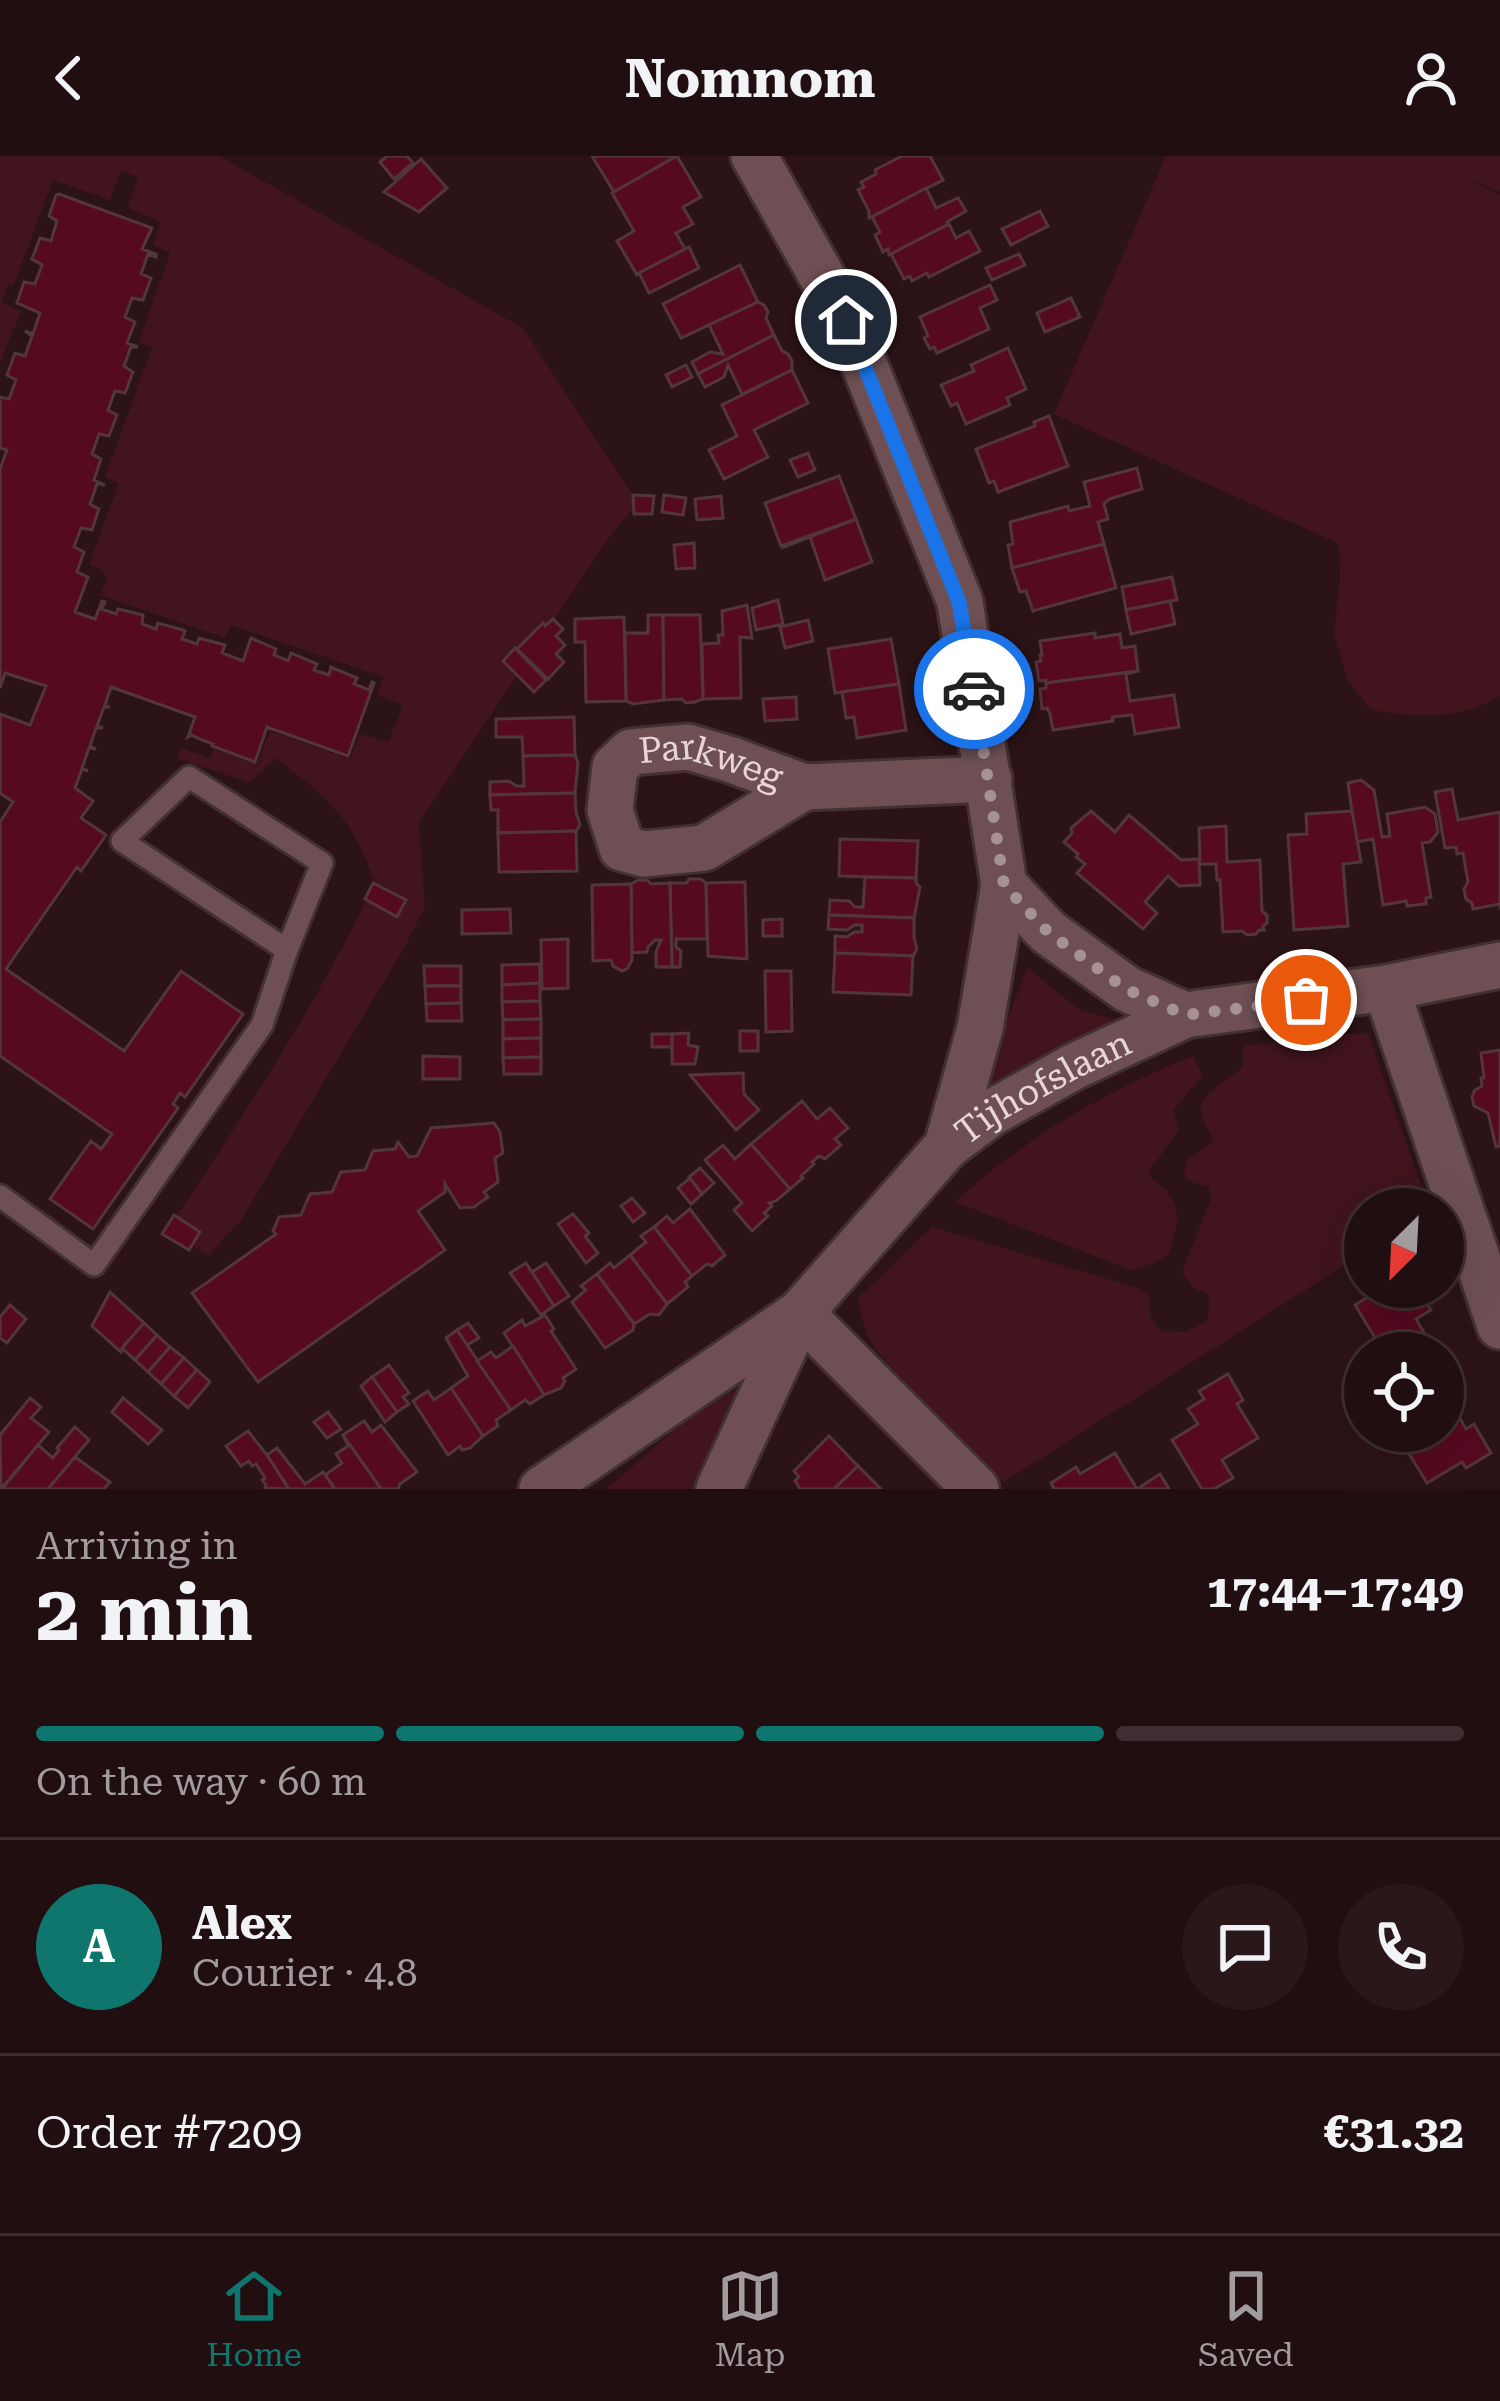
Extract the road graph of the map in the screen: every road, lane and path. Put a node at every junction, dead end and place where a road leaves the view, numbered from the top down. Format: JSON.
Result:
{"nodes":[{"id":1,"x":754,"y":156,"type":"edge"},
{"id":2,"x":989,"y":779,"type":"junction"},
{"id":3,"x":804,"y":787,"type":"dead end"},
{"id":4,"x":1004,"y":885,"type":"junction"},
{"id":5,"x":286,"y":950,"type":"junction"},
{"id":6,"x":1500,"y":965,"type":"edge"},
{"id":7,"x":1386,"y":988,"type":"junction"},
{"id":8,"x":1185,"y":1015,"type":"junction"},
{"id":9,"x":947,"y":1146,"type":"junction"},
{"id":10,"x":0,"y":1196,"type":"edge"},
{"id":11,"x":800,"y":1313,"type":"junction"},
{"id":12,"x":1500,"y":1326,"type":"edge"},
{"id":13,"x":542,"y":1489,"type":"edge"},
{"id":14,"x":719,"y":1489,"type":"edge"},
{"id":15,"x":976,"y":1489,"type":"edge"}],
"edges":[{"from":1,"to":2,"type":"street"},
{"from":2,"to":3,"type":"street","name":"Parkweg"},
{"from":2,"to":4,"type":"street"},
{"from":4,"to":8,"type":"street"},
{"from":4,"to":9,"type":"street"},
{"from":5,"to":5,"type":"lane"},
{"from":5,"to":10,"type":"lane"},
{"from":6,"to":7,"type":"street","name":"Tijhofslaan"},
{"from":7,"to":8,"type":"street","name":"Tijhofslaan"},
{"from":7,"to":12,"type":"street"},
{"from":8,"to":9,"type":"street","name":"Tijhofslaan"},
{"from":9,"to":11,"type":"street","name":"Tijhofslaan"},
{"from":11,"to":13,"type":"street","name":"Tijhofslaan"},
{"from":11,"to":14,"type":"street","name":"Tijhofslaan"},
{"from":11,"to":15,"type":"street"}]}
